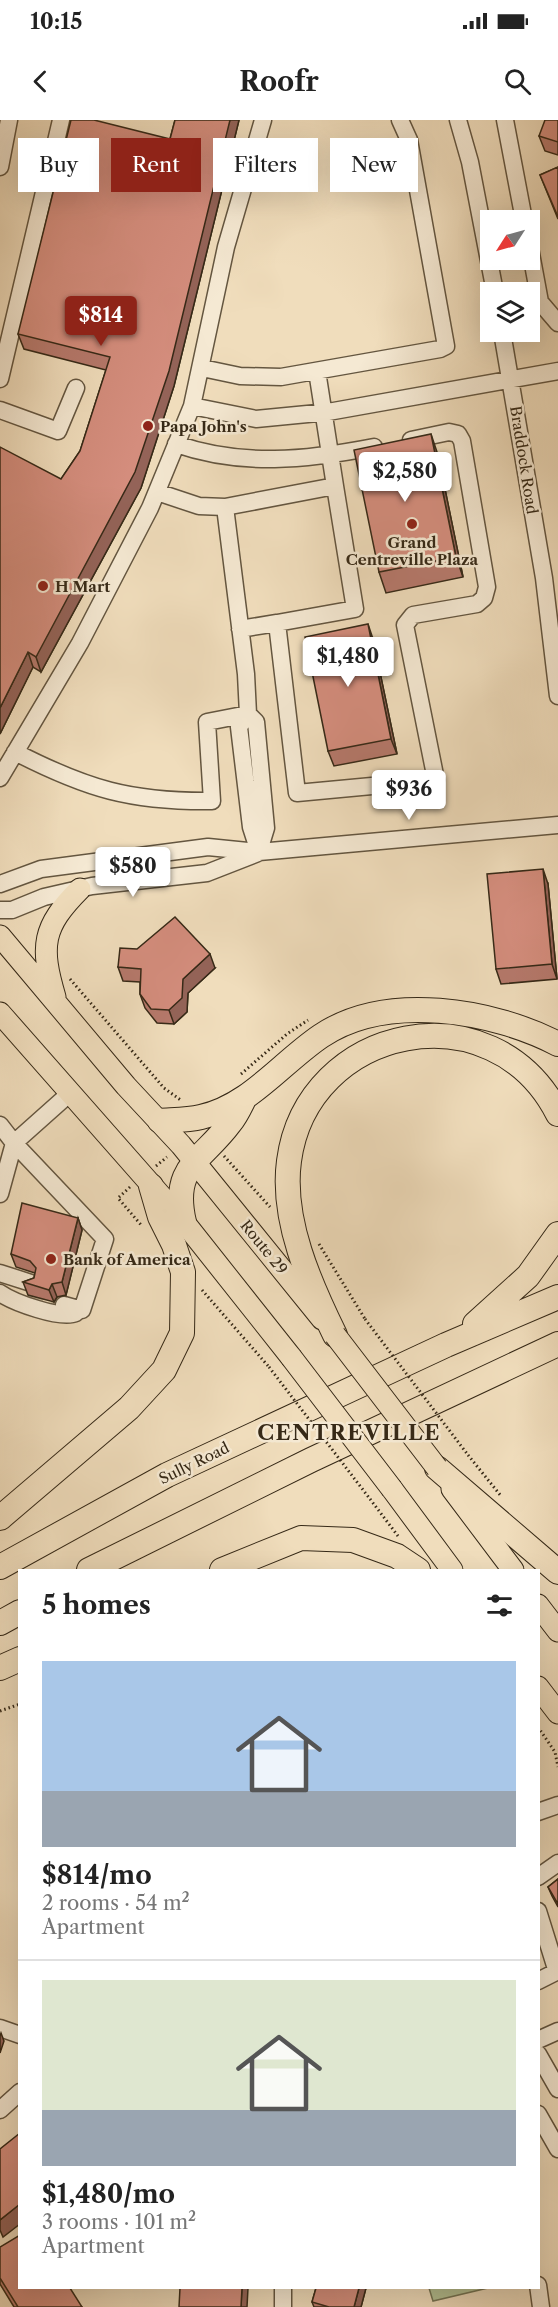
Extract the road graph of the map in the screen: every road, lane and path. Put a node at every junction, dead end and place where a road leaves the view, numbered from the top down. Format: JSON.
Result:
{"nodes":[{"id":1,"x":9,"y":120,"type":"edge"},
{"id":2,"x":61,"y":120,"type":"edge"},
{"id":3,"x":263,"y":120,"type":"edge"},
{"id":4,"x":400,"y":120,"type":"edge"},
{"id":5,"x":458,"y":120,"type":"edge"},
{"id":6,"x":505,"y":120,"type":"edge"},
{"id":7,"x":0,"y":167,"type":"edge"},
{"id":8,"x":522,"y":210,"type":"edge"},
{"id":9,"x":534,"y":270,"type":"edge"},
{"id":10,"x":493,"y":282,"type":"edge"},
{"id":11,"x":558,"y":323,"type":"edge"},
{"id":12,"x":504,"y":342,"type":"edge"},
{"id":13,"x":202,"y":368,"type":"junction"},
{"id":14,"x":317,"y":371,"type":"junction"},
{"id":15,"x":558,"y":371,"type":"edge"},
{"id":16,"x":0,"y":379,"type":"edge"},
{"id":17,"x":511,"y":379,"type":"junction"},
{"id":18,"x":76,"y":388,"type":"dead end"},
{"id":19,"x":192,"y":406,"type":"junction"},
{"id":20,"x":0,"y":410,"type":"edge"},
{"id":21,"x":323,"y":412,"type":"junction"},
{"id":22,"x":176,"y":444,"type":"junction"},
{"id":23,"x":330,"y":455,"type":"junction"},
{"id":24,"x":335,"y":486,"type":"junction"},
{"id":25,"x":157,"y":492,"type":"junction"},
{"id":26,"x":225,"y":507,"type":"junction"},
{"id":27,"x":277,"y":623,"type":"junction"},
{"id":28,"x":240,"y":629,"type":"junction"},
{"id":29,"x":558,"y":696,"type":"edge"},
{"id":30,"x":248,"y":714,"type":"junction"},
{"id":31,"x":15,"y":752,"type":"junction"},
{"id":32,"x":0,"y":778,"type":"edge"},
{"id":33,"x":558,"y":825,"type":"edge"},
{"id":34,"x":259,"y":852,"type":"junction"},
{"id":35,"x":0,"y":884,"type":"edge"},
{"id":36,"x":80,"y":889,"type":"junction"},
{"id":37,"x":0,"y":910,"type":"edge"},
{"id":38,"x":0,"y":936,"type":"edge"},
{"id":39,"x":57,"y":1006,"type":"junction"},
{"id":40,"x":0,"y":1013,"type":"edge"},
{"id":41,"x":558,"y":1044,"type":"edge"},
{"id":42,"x":69,"y":1094,"type":"junction"},
{"id":43,"x":244,"y":1099,"type":"junction"},
{"id":44,"x":558,"y":1114,"type":"edge"},
{"id":45,"x":160,"y":1120,"type":"junction"},
{"id":46,"x":0,"y":1125,"type":"edge"},
{"id":47,"x":14,"y":1143,"type":"junction"},
{"id":48,"x":187,"y":1152,"type":"junction"},
{"id":49,"x":147,"y":1181,"type":"junction"},
{"id":50,"x":0,"y":1194,"type":"edge"},
{"id":51,"x":184,"y":1222,"type":"junction"},
{"id":52,"x":147,"y":1233,"type":"dead end"},
{"id":53,"x":558,"y":1234,"type":"edge"},
{"id":54,"x":0,"y":1273,"type":"edge"},
{"id":55,"x":0,"y":1281,"type":"edge"},
{"id":56,"x":0,"y":1286,"type":"edge"},
{"id":57,"x":185,"y":1286,"type":"junction"},
{"id":58,"x":29,"y":1289,"type":"junction"},
{"id":59,"x":0,"y":1293,"type":"edge"},
{"id":60,"x":558,"y":1297,"type":"edge"},
{"id":61,"x":65,"y":1299,"type":"tunnel mouth"},
{"id":62,"x":84,"y":1307,"type":"junction"},
{"id":63,"x":365,"y":1319,"type":"dead end"},
{"id":64,"x":335,"y":1335,"type":"junction"},
{"id":65,"x":558,"y":1344,"type":"edge"},
{"id":66,"x":446,"y":1345,"type":"junction"},
{"id":67,"x":558,"y":1360,"type":"edge"},
{"id":68,"x":473,"y":1382,"type":"junction"},
{"id":69,"x":468,"y":1455,"type":"dead end"},
{"id":70,"x":437,"y":1468,"type":"junction"},
{"id":71,"x":369,"y":1499,"type":"dead end"},
{"id":72,"x":0,"y":1518,"type":"edge"},
{"id":73,"x":0,"y":1567,"type":"edge"},
{"id":74,"x":91,"y":1569,"type":"edge"},
{"id":75,"x":224,"y":1569,"type":"edge"},
{"id":76,"x":416,"y":1569,"type":"edge"},
{"id":77,"x":451,"y":1569,"type":"edge"},
{"id":78,"x":512,"y":1569,"type":"edge"},
{"id":79,"x":558,"y":1572,"type":"edge"},
{"id":80,"x":540,"y":1608,"type":"edge"},
{"id":81,"x":18,"y":1613,"type":"edge"},
{"id":82,"x":0,"y":1623,"type":"edge"},
{"id":83,"x":558,"y":1631,"type":"edge"},
{"id":84,"x":18,"y":1660,"type":"edge"},
{"id":85,"x":0,"y":1668,"type":"edge"},
{"id":86,"x":540,"y":1690,"type":"edge"},
{"id":87,"x":18,"y":1705,"type":"edge"},
{"id":88,"x":0,"y":1711,"type":"edge"},
{"id":89,"x":558,"y":1713,"type":"edge"},
{"id":90,"x":540,"y":1730,"type":"edge"},
{"id":91,"x":558,"y":1767,"type":"edge"},
{"id":92,"x":558,"y":1805,"type":"edge"},
{"id":93,"x":540,"y":1811,"type":"edge"},
{"id":94,"x":558,"y":1863,"type":"edge"},
{"id":95,"x":540,"y":1876,"type":"edge"},
{"id":96,"x":540,"y":1917,"type":"edge"},
{"id":97,"x":558,"y":1972,"type":"edge"},
{"id":98,"x":540,"y":1980,"type":"edge"},
{"id":99,"x":0,"y":2028,"type":"edge"},
{"id":100,"x":558,"y":2031,"type":"edge"},
{"id":101,"x":18,"y":2034,"type":"edge"},
{"id":102,"x":540,"y":2039,"type":"edge"},
{"id":103,"x":540,"y":2058,"type":"edge"},
{"id":104,"x":558,"y":2089,"type":"edge"},
{"id":105,"x":18,"y":2094,"type":"edge"},
{"id":106,"x":0,"y":2109,"type":"edge"},
{"id":107,"x":540,"y":2118,"type":"edge"},
{"id":108,"x":558,"y":2149,"type":"edge"},
{"id":109,"x":283,"y":2289,"type":"edge"},
{"id":110,"x":539,"y":2289,"type":"edge"},
{"id":111,"x":283,"y":2307,"type":"edge"},
{"id":112,"x":541,"y":2307,"type":"edge"}],
"edges":[{"from":1,"to":7,"type":"street"},
{"from":2,"to":16,"type":"street"},
{"from":3,"to":13,"type":"street"},
{"from":4,"to":14,"type":"street"},
{"from":5,"to":10,"type":"street"},
{"from":6,"to":8,"type":"street"},
{"from":9,"to":11,"type":"street"},
{"from":12,"to":17,"type":"street","name":"Braddock Road"},
{"from":13,"to":14,"type":"street"},
{"from":13,"to":19,"type":"street"},
{"from":14,"to":21,"type":"street"},
{"from":15,"to":17,"type":"street"},
{"from":17,"to":21,"type":"street"},
{"from":17,"to":29,"type":"street","name":"Braddock Road"},
{"from":18,"to":20,"type":"street"},
{"from":19,"to":21,"type":"street"},
{"from":19,"to":22,"type":"street"},
{"from":21,"to":23,"type":"street"},
{"from":22,"to":23,"type":"street"},
{"from":22,"to":25,"type":"street"},
{"from":23,"to":24,"type":"street"},
{"from":23,"to":27,"type":"street"},
{"from":24,"to":26,"type":"street"},
{"from":24,"to":27,"type":"street"},
{"from":25,"to":26,"type":"street"},
{"from":25,"to":31,"type":"street"},
{"from":26,"to":28,"type":"street"},
{"from":27,"to":28,"type":"street"},
{"from":28,"to":30,"type":"street"},
{"from":30,"to":31,"type":"street"},
{"from":30,"to":34,"type":"street"},
{"from":31,"to":32,"type":"street"},
{"from":33,"to":34,"type":"street"},
{"from":34,"to":35,"type":"street"},
{"from":34,"to":36,"type":"street"},
{"from":36,"to":37,"type":"street"},
{"from":36,"to":39,"type":"main road"},
{"from":38,"to":39,"type":"main road","name":"Route 29"},
{"from":39,"to":45,"type":"main road","name":"Route 29"},
{"from":40,"to":42,"type":"main road"},
{"from":41,"to":43,"type":"highway"},
{"from":42,"to":47,"type":"street"},
{"from":42,"to":49,"type":"main road"},
{"from":43,"to":45,"type":"highway"},
{"from":43,"to":48,"type":"highway"},
{"from":44,"to":64,"type":"highway"},
{"from":45,"to":48,"type":"main road","name":"Route 29"},
{"from":46,"to":47,"type":"street"},
{"from":47,"to":50,"type":"street"},
{"from":47,"to":62,"type":"street"},
{"from":48,"to":49,"type":"path"},
{"from":48,"to":51,"type":"highway"},
{"from":48,"to":64,"type":"main road","name":"Route 29"},
{"from":49,"to":51,"type":"main road"},
{"from":49,"to":52,"type":"path"},
{"from":49,"to":57,"type":"highway"},
{"from":51,"to":77,"type":"main road","bridge":true},
{"from":53,"to":66,"type":"highway"},
{"from":54,"to":58,"type":"street"},
{"from":55,"to":58,"type":"street"},
{"from":56,"to":58,"type":"street"},
{"from":57,"to":71,"type":"path","bridge":true},
{"from":57,"to":72,"type":"highway"},
{"from":59,"to":62,"type":"street"},
{"from":60,"to":66,"type":"highway","name":"Sully Road"},
{"from":61,"to":62,"type":"street"},
{"from":63,"to":69,"type":"path","bridge":true},
{"from":64,"to":70,"type":"main road","name":"Route 29","bridge":true},
{"from":65,"to":68,"type":"highway"},
{"from":66,"to":73,"type":"highway","name":"Sully Road"},
{"from":67,"to":68,"type":"highway"},
{"from":68,"to":74,"type":"highway"},
{"from":70,"to":78,"type":"main road","name":"Route 29"},
{"from":70,"to":79,"type":"highway"},
{"from":75,"to":76,"type":"highway"},
{"from":80,"to":83,"type":"main road"},
{"from":81,"to":82,"type":"highway"},
{"from":84,"to":85,"type":"highway"},
{"from":86,"to":89,"type":"main road"},
{"from":87,"to":88,"type":"path"},
{"from":90,"to":91,"type":"path"},
{"from":92,"to":93,"type":"street"},
{"from":94,"to":95,"type":"street"},
{"from":96,"to":97,"type":"street"},
{"from":97,"to":98,"type":"street"},
{"from":99,"to":101,"type":"street"},
{"from":100,"to":102,"type":"street"},
{"from":103,"to":104,"type":"street"},
{"from":105,"to":106,"type":"street"},
{"from":107,"to":108,"type":"street"},
{"from":109,"to":111,"type":"street"},
{"from":110,"to":112,"type":"street"}]}
